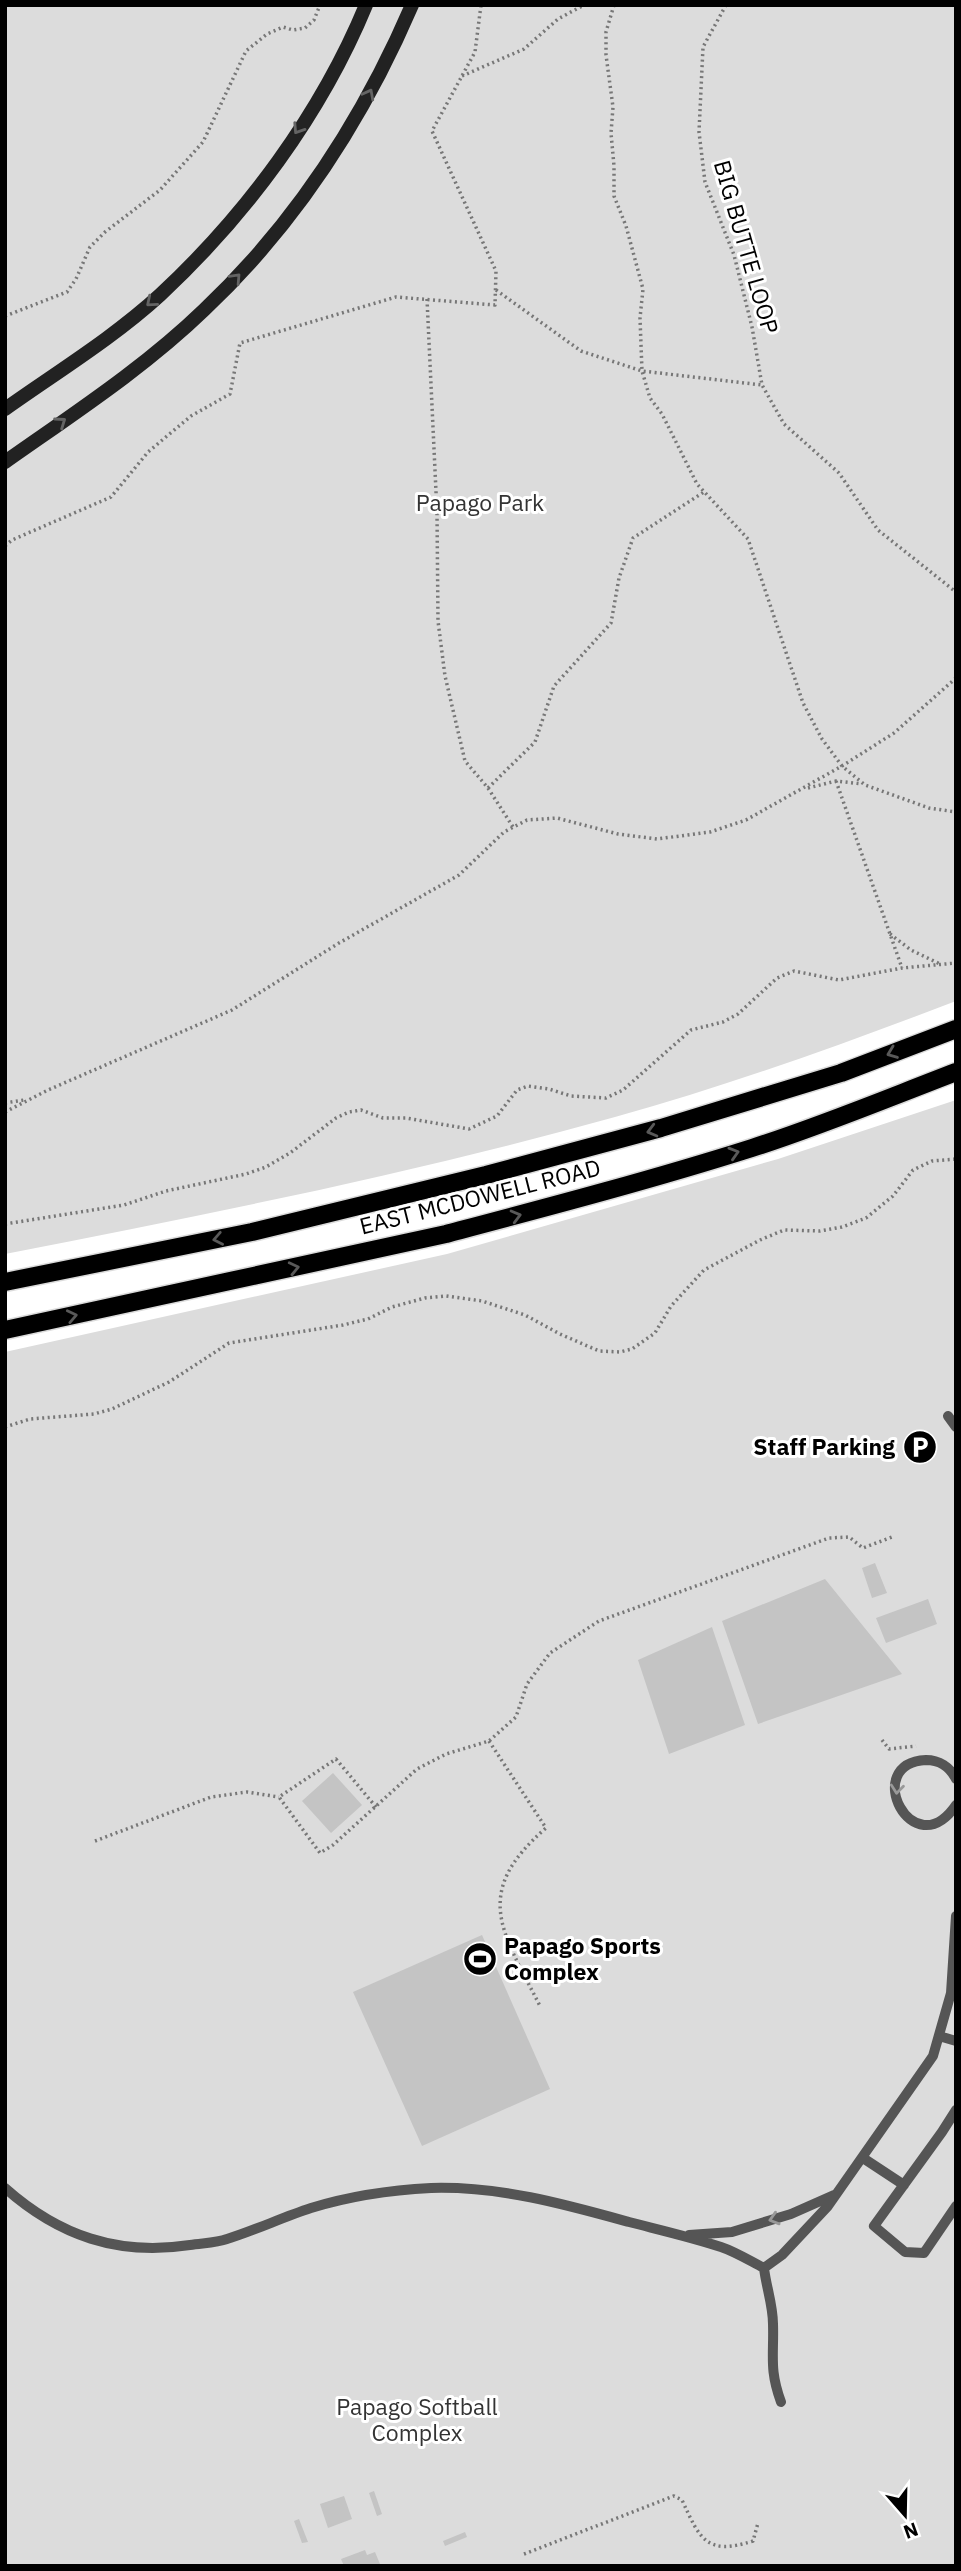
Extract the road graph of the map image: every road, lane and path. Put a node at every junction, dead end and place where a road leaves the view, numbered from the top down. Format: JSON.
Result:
{"nodes":[{"id":1,"x":320,"y":5,"type":"edge"},
{"id":2,"x":366,"y":5,"type":"edge"},
{"id":3,"x":412,"y":5,"type":"edge"},
{"id":4,"x":481,"y":5,"type":"edge"},
{"id":5,"x":584,"y":5,"type":"edge"},
{"id":6,"x":614,"y":5,"type":"edge"},
{"id":7,"x":726,"y":5,"type":"edge"},
{"id":8,"x":461,"y":76,"type":"junction"},
{"id":9,"x":496,"y":290,"type":"junction"},
{"id":10,"x":427,"y":299,"type":"junction"},
{"id":11,"x":5,"y":316,"type":"edge"},
{"id":12,"x":642,"y":371,"type":"junction"},
{"id":13,"x":762,"y":386,"type":"junction"},
{"id":14,"x":5,"y":409,"type":"edge"},
{"id":15,"x":5,"y":461,"type":"edge"},
{"id":16,"x":705,"y":492,"type":"junction"},
{"id":17,"x":5,"y":546,"type":"edge"},
{"id":18,"x":956,"y":592,"type":"edge"},
{"id":19,"x":956,"y":678,"type":"edge"},
{"id":20,"x":842,"y":766,"type":"junction"},
{"id":21,"x":836,"y":781,"type":"junction"},
{"id":22,"x":865,"y":785,"type":"junction"},
{"id":23,"x":488,"y":788,"type":"junction"},
{"id":24,"x":800,"y":792,"type":"junction"},
{"id":25,"x":956,"y":812,"type":"edge"},
{"id":26,"x":513,"y":827,"type":"junction"},
{"id":27,"x":890,"y":933,"type":"junction"},
{"id":28,"x":956,"y":963,"type":"edge"},
{"id":29,"x":942,"y":965,"type":"junction"},
{"id":30,"x":902,"y":968,"type":"junction"},
{"id":31,"x":956,"y":1029,"type":"edge"},
{"id":32,"x":956,"y":1072,"type":"edge"},
{"id":33,"x":30,"y":1099,"type":"junction"},
{"id":34,"x":5,"y":1103,"type":"edge"},
{"id":35,"x":5,"y":1112,"type":"edge"},
{"id":36,"x":956,"y":1159,"type":"edge"},
{"id":37,"x":5,"y":1224,"type":"edge"},
{"id":38,"x":5,"y":1282,"type":"edge"},
{"id":39,"x":5,"y":1330,"type":"edge"},
{"id":40,"x":948,"y":1416,"type":"dead end"},
{"id":41,"x":5,"y":1427,"type":"edge"},
{"id":42,"x":956,"y":1427,"type":"edge"},
{"id":43,"x":892,"y":1537,"type":"dead end"},
{"id":44,"x":882,"y":1740,"type":"dead end"},
{"id":45,"x":489,"y":1741,"type":"junction"},
{"id":46,"x":920,"y":1746,"type":"dead end"},
{"id":47,"x":956,"y":1779,"type":"edge"},
{"id":48,"x":279,"y":1797,"type":"junction"},
{"id":49,"x":956,"y":1805,"type":"edge"},
{"id":50,"x":376,"y":1807,"type":"dead end"},
{"id":51,"x":95,"y":1841,"type":"dead end"},
{"id":52,"x":956,"y":1916,"type":"edge"},
{"id":53,"x":540,"y":2006,"type":"dead end"},
{"id":54,"x":939,"y":2036,"type":"junction"},
{"id":55,"x":956,"y":2041,"type":"edge"},
{"id":56,"x":956,"y":2110,"type":"edge"},
{"id":57,"x":863,"y":2158,"type":"junction"},
{"id":58,"x":904,"y":2185,"type":"junction"},
{"id":59,"x":5,"y":2188,"type":"edge"},
{"id":60,"x":837,"y":2193,"type":"junction"},
{"id":61,"x":956,"y":2207,"type":"edge"},
{"id":62,"x":680,"y":2236,"type":"junction"},
{"id":63,"x":764,"y":2268,"type":"junction"},
{"id":64,"x":781,"y":2402,"type":"dead end"},
{"id":65,"x":758,"y":2523,"type":"dead end"},
{"id":66,"x":524,"y":2554,"type":"dead end"}],
"edges":[{"from":1,"to":11,"type":"path"},
{"from":2,"to":14,"type":"main road","one_way":true},
{"from":15,"to":3,"type":"main road","one_way":true},
{"from":4,"to":8,"type":"path"},
{"from":5,"to":8,"type":"path"},
{"from":6,"to":12,"type":"path"},
{"from":7,"to":13,"type":"path","name":"BIG BUTTE LOOP"},
{"from":8,"to":9,"type":"path"},
{"from":9,"to":10,"type":"path"},
{"from":9,"to":12,"type":"path"},
{"from":10,"to":17,"type":"path"},
{"from":10,"to":23,"type":"path"},
{"from":12,"to":13,"type":"path"},
{"from":12,"to":16,"type":"path"},
{"from":13,"to":18,"type":"path","name":"BIG BUTTE LOOP"},
{"from":16,"to":20,"type":"path"},
{"from":16,"to":23,"type":"path"},
{"from":19,"to":20,"type":"path"},
{"from":20,"to":22,"type":"path"},
{"from":20,"to":24,"type":"path"},
{"from":21,"to":22,"type":"path"},
{"from":21,"to":24,"type":"path"},
{"from":21,"to":27,"type":"path"},
{"from":22,"to":25,"type":"path"},
{"from":23,"to":26,"type":"path"},
{"from":24,"to":26,"type":"path"},
{"from":26,"to":33,"type":"path"},
{"from":27,"to":29,"type":"path"},
{"from":27,"to":30,"type":"path"},
{"from":28,"to":29,"type":"path"},
{"from":29,"to":30,"type":"path"},
{"from":30,"to":37,"type":"path"},
{"from":31,"to":38,"type":"main road","name":"EAST MCDOWELL ROAD","one_way":true},
{"from":39,"to":32,"type":"main road","name":"EAST MCDOWELL ROAD","one_way":true},
{"from":33,"to":34,"type":"path"},
{"from":33,"to":35,"type":"path"},
{"from":36,"to":41,"type":"path"},
{"from":40,"to":42,"type":"lane"},
{"from":43,"to":45,"type":"path"},
{"from":44,"to":46,"type":"path"},
{"from":45,"to":48,"type":"path"},
{"from":45,"to":53,"type":"path"},
{"from":47,"to":49,"type":"lane","one_way":true},
{"from":48,"to":50,"type":"path"},
{"from":48,"to":51,"type":"path"},
{"from":52,"to":54,"type":"lane"},
{"from":54,"to":55,"type":"lane"},
{"from":54,"to":57,"type":"lane"},
{"from":56,"to":58,"type":"lane"},
{"from":57,"to":58,"type":"lane"},
{"from":57,"to":60,"type":"lane"},
{"from":58,"to":61,"type":"lane"},
{"from":59,"to":62,"type":"lane"},
{"from":60,"to":62,"type":"lane","one_way":true},
{"from":60,"to":63,"type":"lane"},
{"from":62,"to":63,"type":"lane"},
{"from":63,"to":64,"type":"lane"},
{"from":65,"to":66,"type":"path"}]}
